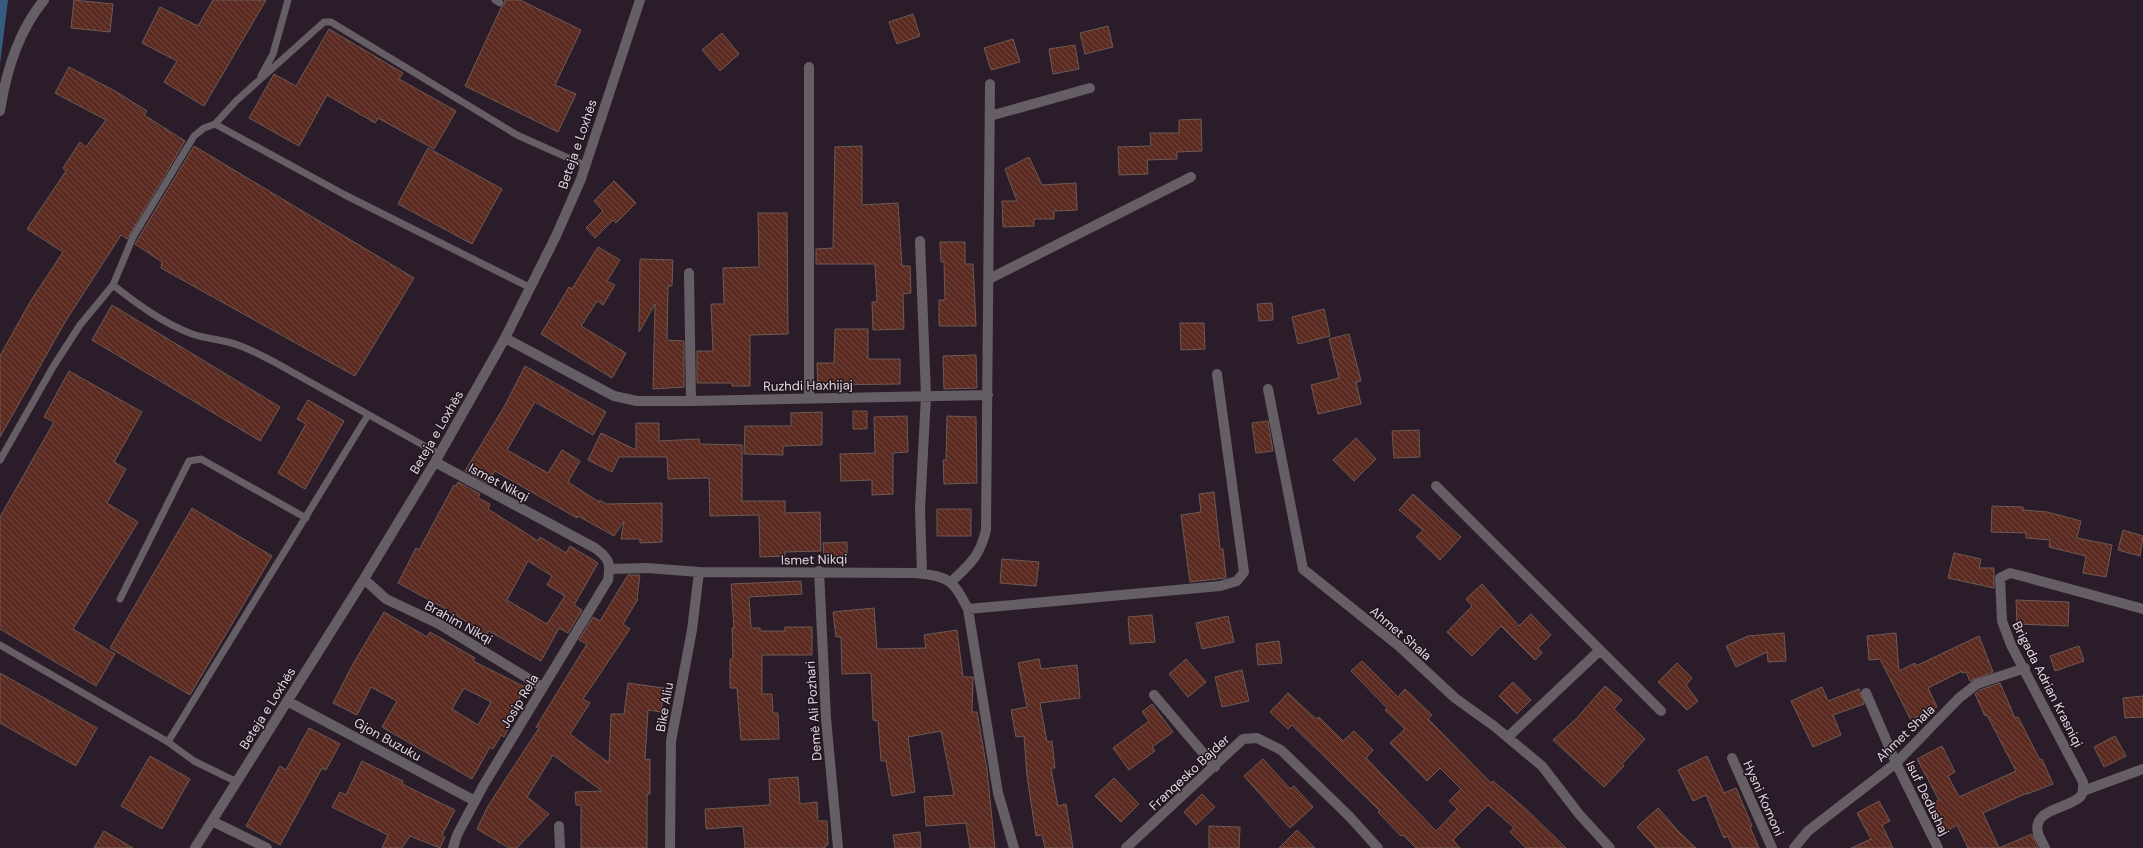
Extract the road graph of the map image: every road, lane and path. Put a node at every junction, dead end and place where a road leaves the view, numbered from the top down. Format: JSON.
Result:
{"nodes":[{"id":1,"x":44,"y":0,"type":"edge"},
{"id":2,"x":288,"y":0,"type":"edge"},
{"id":3,"x":640,"y":0,"type":"edge"},
{"id":4,"x":809,"y":67,"type":"dead end"},
{"id":5,"x":257,"y":81,"type":"junction"},
{"id":6,"x":990,"y":84,"type":"dead end"},
{"id":7,"x":1090,"y":88,"type":"dead end"},
{"id":8,"x":0,"y":111,"type":"edge"},
{"id":9,"x":990,"y":116,"type":"junction"},
{"id":10,"x":215,"y":124,"type":"junction"},
{"id":11,"x":584,"y":165,"type":"junction"},
{"id":12,"x":1191,"y":177,"type":"dead end"},
{"id":13,"x":920,"y":241,"type":"dead end"},
{"id":14,"x":689,"y":273,"type":"dead end"},
{"id":15,"x":989,"y":279,"type":"junction"},
{"id":16,"x":113,"y":285,"type":"junction"},
{"id":17,"x":531,"y":288,"type":"junction"},
{"id":18,"x":505,"y":338,"type":"junction"},
{"id":19,"x":1217,"y":374,"type":"dead end"},
{"id":20,"x":1268,"y":389,"type":"dead end"},
{"id":21,"x":988,"y":395,"type":"junction"},
{"id":22,"x":926,"y":396,"type":"junction"},
{"id":23,"x":809,"y":398,"type":"junction"},
{"id":24,"x":691,"y":401,"type":"junction"},
{"id":25,"x":368,"y":415,"type":"junction"},
{"id":26,"x":437,"y":458,"type":"junction"},
{"id":27,"x":0,"y":460,"type":"edge"},
{"id":28,"x":1436,"y":486,"type":"dead end"},
{"id":29,"x":306,"y":518,"type":"junction"},
{"id":30,"x":610,"y":570,"type":"junction"},
{"id":31,"x":819,"y":571,"type":"junction"},
{"id":32,"x":699,"y":572,"type":"junction"},
{"id":33,"x":922,"y":574,"type":"junction"},
{"id":34,"x":364,"y":579,"type":"junction"},
{"id":35,"x":951,"y":582,"type":"junction"},
{"id":36,"x":120,"y":599,"type":"dead end"},
{"id":37,"x":2143,"y":608,"type":"edge"},
{"id":38,"x":968,"y":609,"type":"junction"},
{"id":39,"x":0,"y":645,"type":"edge"},
{"id":40,"x":1599,"y":651,"type":"junction"},
{"id":41,"x":2025,"y":668,"type":"junction"},
{"id":42,"x":542,"y":687,"type":"junction"},
{"id":43,"x":1866,"y":693,"type":"dead end"},
{"id":44,"x":1154,"y":695,"type":"dead end"},
{"id":45,"x":287,"y":700,"type":"junction"},
{"id":46,"x":1661,"y":711,"type":"dead end"},
{"id":47,"x":1508,"y":737,"type":"junction"},
{"id":48,"x":168,"y":742,"type":"junction"},
{"id":49,"x":1732,"y":758,"type":"dead end"},
{"id":50,"x":1896,"y":762,"type":"junction"},
{"id":51,"x":1215,"y":767,"type":"junction"},
{"id":52,"x":2143,"y":769,"type":"edge"},
{"id":53,"x":237,"y":782,"type":"junction"},
{"id":54,"x":2083,"y":791,"type":"junction"},
{"id":55,"x":475,"y":801,"type":"junction"},
{"id":56,"x":212,"y":821,"type":"junction"},
{"id":57,"x":559,"y":826,"type":"dead end"},
{"id":58,"x":195,"y":848,"type":"edge"},
{"id":59,"x":267,"y":848,"type":"edge"},
{"id":60,"x":453,"y":848,"type":"edge"},
{"id":61,"x":560,"y":848,"type":"edge"},
{"id":62,"x":670,"y":848,"type":"edge"},
{"id":63,"x":838,"y":848,"type":"edge"},
{"id":64,"x":1014,"y":848,"type":"edge"},
{"id":65,"x":1126,"y":848,"type":"edge"},
{"id":66,"x":1378,"y":848,"type":"edge"},
{"id":67,"x":1610,"y":848,"type":"edge"},
{"id":68,"x":1772,"y":848,"type":"edge"},
{"id":69,"x":1794,"y":848,"type":"edge"},
{"id":70,"x":1938,"y":848,"type":"edge"},
{"id":71,"x":2045,"y":848,"type":"edge"}],
"edges":[{"from":1,"to":8,"type":"street"},
{"from":2,"to":5,"type":"lane"},
{"from":3,"to":11,"type":"street","name":"Beteja e Loxhës"},
{"from":4,"to":23,"type":"street"},
{"from":5,"to":10,"type":"lane"},
{"from":5,"to":11,"type":"lane"},
{"from":6,"to":9,"type":"street"},
{"from":7,"to":9,"type":"street"},
{"from":9,"to":15,"type":"street"},
{"from":10,"to":16,"type":"lane"},
{"from":10,"to":17,"type":"lane"},
{"from":11,"to":17,"type":"street","name":"Beteja e Loxhës"},
{"from":12,"to":15,"type":"street"},
{"from":13,"to":22,"type":"street"},
{"from":14,"to":24,"type":"street"},
{"from":15,"to":21,"type":"street"},
{"from":16,"to":25,"type":"lane"},
{"from":16,"to":27,"type":"lane"},
{"from":17,"to":18,"type":"street","name":"Beteja e Loxhës"},
{"from":18,"to":24,"type":"street","name":"Ruzhdi Haxhijaj"},
{"from":18,"to":26,"type":"street","name":"Beteja e Loxhës"},
{"from":19,"to":38,"type":"street"},
{"from":20,"to":47,"type":"street","name":"Ahmet Shala"},
{"from":21,"to":22,"type":"street","name":"Ruzhdi Haxhijaj"},
{"from":21,"to":35,"type":"street"},
{"from":22,"to":23,"type":"street","name":"Ruzhdi Haxhijaj"},
{"from":22,"to":33,"type":"street"},
{"from":23,"to":24,"type":"street","name":"Ruzhdi Haxhijaj"},
{"from":25,"to":26,"type":"lane"},
{"from":25,"to":29,"type":"lane"},
{"from":26,"to":30,"type":"street","name":"Ismet Nikqi"},
{"from":26,"to":34,"type":"street","name":"Beteja e Loxhës"},
{"from":28,"to":40,"type":"street"},
{"from":29,"to":36,"type":"lane"},
{"from":29,"to":48,"type":"lane"},
{"from":30,"to":32,"type":"street","name":"Ismet Nikqi"},
{"from":30,"to":42,"type":"street","name":"Josip Rela"},
{"from":31,"to":32,"type":"street","name":"Ismet Nikqi"},
{"from":31,"to":33,"type":"street","name":"Ismet Nikqi"},
{"from":31,"to":63,"type":"street","name":"Demë Ali Pozhari"},
{"from":32,"to":62,"type":"street","name":"Bike Aliu"},
{"from":33,"to":35,"type":"street","name":"Ismet Nikqi"},
{"from":34,"to":42,"type":"street","name":"Brahim Nikqi"},
{"from":34,"to":45,"type":"street","name":"Beteja e Loxhës"},
{"from":35,"to":38,"type":"street"},
{"from":37,"to":41,"type":"street","name":"Brigada Adrian Krasniqi"},
{"from":38,"to":64,"type":"street"},
{"from":39,"to":48,"type":"lane"},
{"from":40,"to":46,"type":"street"},
{"from":40,"to":47,"type":"street"},
{"from":41,"to":50,"type":"street","name":"Ahmet Shala"},
{"from":41,"to":54,"type":"street","name":"Brigada Adrian Krasniqi"},
{"from":42,"to":55,"type":"street","name":"Josip Rela"},
{"from":43,"to":50,"type":"street","name":"Isuf Dedushaj"},
{"from":44,"to":51,"type":"street"},
{"from":45,"to":53,"type":"street","name":"Beteja e Loxhës"},
{"from":45,"to":55,"type":"street","name":"Gjon Buzuku"},
{"from":47,"to":67,"type":"street","name":"Ahmet Shala"},
{"from":48,"to":53,"type":"lane"},
{"from":49,"to":68,"type":"street","name":"Hysni Komoni"},
{"from":50,"to":69,"type":"street","name":"Ahmet Shala"},
{"from":50,"to":70,"type":"street","name":"Isuf Dedushaj"},
{"from":51,"to":65,"type":"street","name":"Franqesko Bajder"},
{"from":51,"to":66,"type":"street","name":"Franqesko Bajder"},
{"from":52,"to":54,"type":"street"},
{"from":53,"to":56,"type":"street","name":"Beteja e Loxhës"},
{"from":54,"to":71,"type":"street"},
{"from":55,"to":60,"type":"street","name":"Josip Rela"},
{"from":56,"to":58,"type":"street","name":"Beteja e Loxhës"},
{"from":56,"to":59,"type":"street"},
{"from":57,"to":61,"type":"street"}]}
